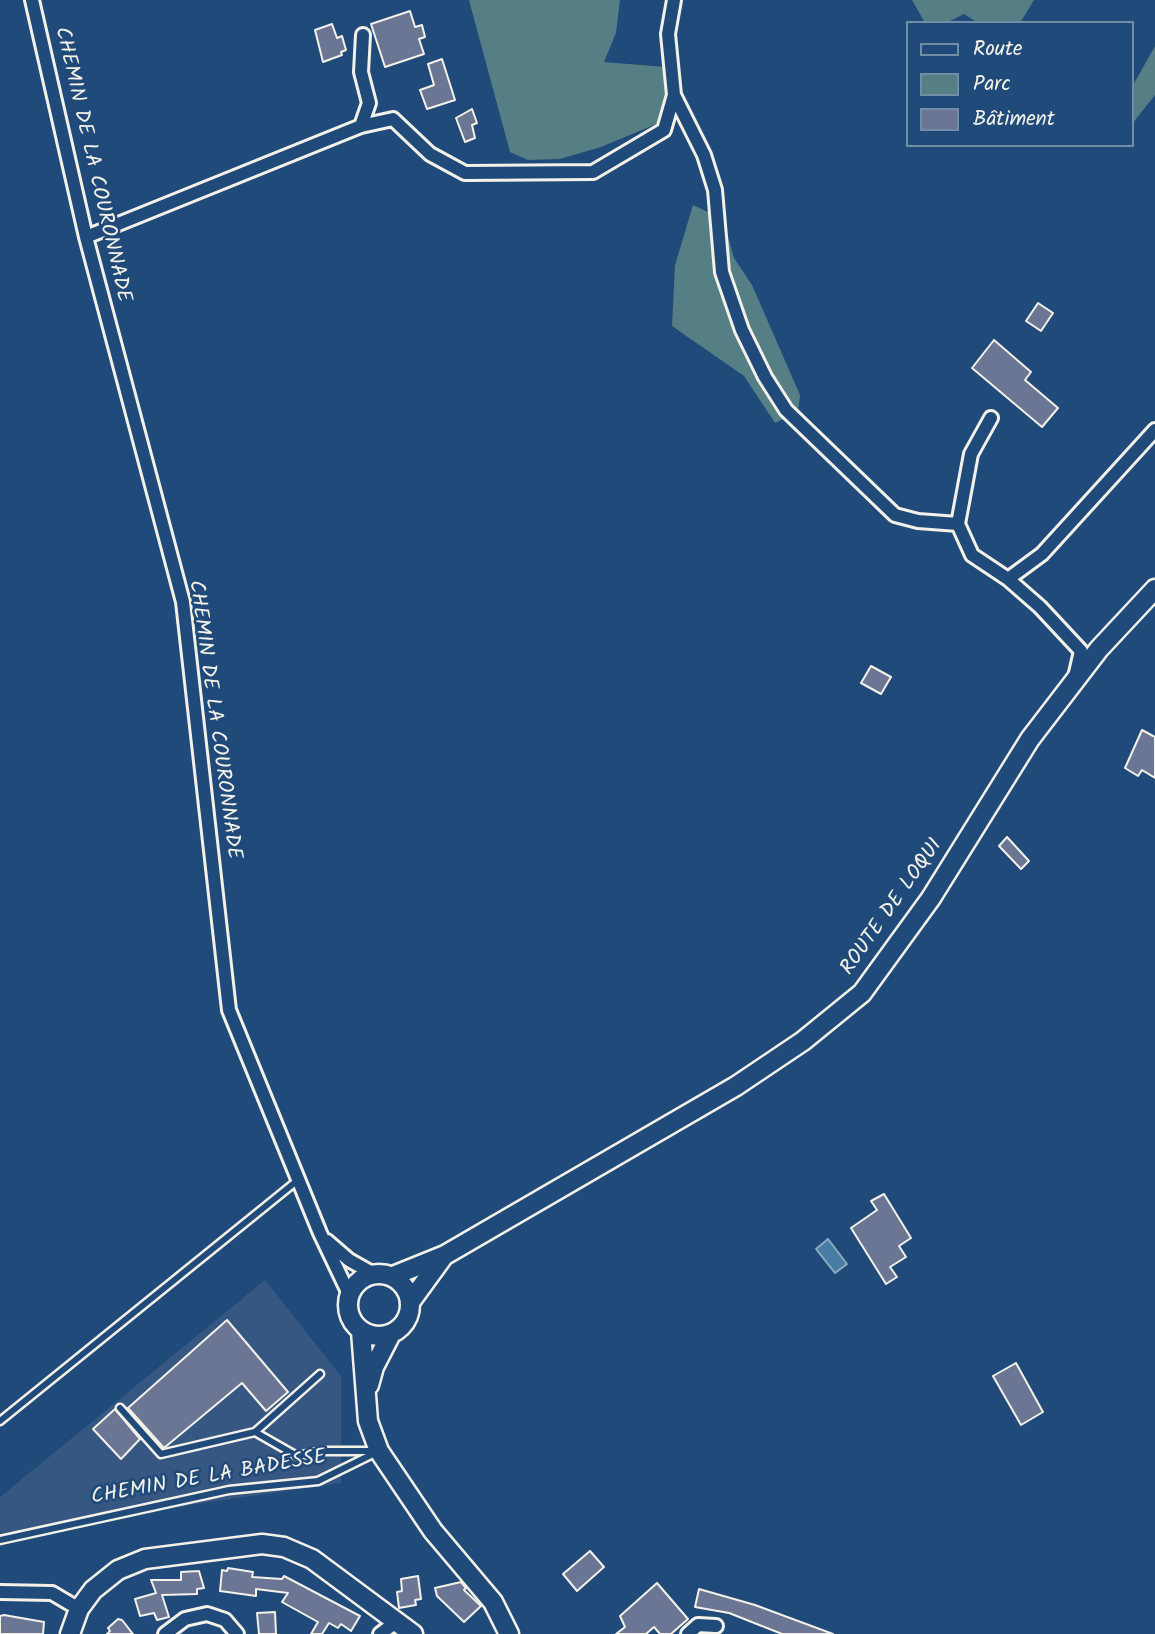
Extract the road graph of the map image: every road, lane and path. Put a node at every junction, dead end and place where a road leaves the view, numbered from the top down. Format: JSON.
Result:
{"nodes":[{"id":1,"x":33,"y":0,"type":"edge"},
{"id":2,"x":674,"y":0,"type":"edge"},
{"id":3,"x":363,"y":35,"type":"dead end"},
{"id":4,"x":674,"y":95,"type":"junction"},
{"id":5,"x":361,"y":126,"type":"junction"},
{"id":6,"x":86,"y":237,"type":"junction"},
{"id":7,"x":991,"y":418,"type":"dead end"},
{"id":8,"x":1155,"y":430,"type":"edge"},
{"id":9,"x":958,"y":524,"type":"junction"},
{"id":10,"x":1008,"y":579,"type":"junction"},
{"id":11,"x":1155,"y":589,"type":"edge"},
{"id":12,"x":1075,"y":678,"type":"junction"},
{"id":13,"x":298,"y":1180,"type":"junction"},
{"id":14,"x":320,"y":1233,"type":"junction"},
{"id":15,"x":445,"y":1255,"type":"junction"},
{"id":16,"x":372,"y":1273,"type":"junction"},
{"id":17,"x":394,"y":1276,"type":"junction"},
{"id":18,"x":349,"y":1294,"type":"junction"},
{"id":19,"x":411,"y":1301,"type":"junction"},
{"id":20,"x":361,"y":1331,"type":"junction"},
{"id":21,"x":391,"y":1334,"type":"junction"},
{"id":22,"x":320,"y":1374,"type":"dead end"},
{"id":23,"x":367,"y":1395,"type":"junction"},
{"id":24,"x":120,"y":1408,"type":"dead end"},
{"id":25,"x":0,"y":1421,"type":"edge"},
{"id":26,"x":255,"y":1432,"type":"junction"},
{"id":27,"x":379,"y":1451,"type":"junction"},
{"id":28,"x":0,"y":1540,"type":"edge"},
{"id":29,"x":0,"y":1592,"type":"edge"},
{"id":30,"x":79,"y":1609,"type":"junction"},
{"id":31,"x":396,"y":1622,"type":"junction"},
{"id":32,"x":716,"y":1626,"type":"dead end"},
{"id":33,"x":70,"y":1634,"type":"edge"},
{"id":34,"x":165,"y":1634,"type":"edge"},
{"id":35,"x":237,"y":1634,"type":"edge"},
{"id":36,"x":380,"y":1634,"type":"edge"},
{"id":37,"x":413,"y":1634,"type":"edge"},
{"id":38,"x":509,"y":1634,"type":"edge"},
{"id":39,"x":688,"y":1634,"type":"edge"}],
"edges":[{"from":1,"to":6,"type":"street","name":"CHEMIN DE LA COURONNADE"},
{"from":2,"to":4,"type":"street"},
{"from":3,"to":5,"type":"street"},
{"from":4,"to":5,"type":"street"},
{"from":4,"to":9,"type":"street"},
{"from":5,"to":6,"type":"street"},
{"from":6,"to":13,"type":"street","name":"CHEMIN DE LA COURONNADE"},
{"from":7,"to":9,"type":"street"},
{"from":8,"to":10,"type":"street"},
{"from":9,"to":10,"type":"street"},
{"from":10,"to":12,"type":"street"},
{"from":11,"to":12,"type":"main road","name":"ROUTE DE LOQUI"},
{"from":12,"to":15,"type":"main road","name":"ROUTE DE LOQUI"},
{"from":13,"to":14,"type":"street","name":"CHEMIN DE LA COURONNADE"},
{"from":13,"to":25,"type":"lane"},
{"from":14,"to":16,"type":"street","name":"CHEMIN DE LA COURONNADE"},
{"from":14,"to":18,"type":"street","name":"CHEMIN DE LA COURONNADE"},
{"from":15,"to":17,"type":"main road","name":"ROUTE DE LOQUI"},
{"from":15,"to":19,"type":"main road","name":"ROUTE DE LOQUI"},
{"from":16,"to":17,"type":"main road"},
{"from":16,"to":18,"type":"main road"},
{"from":17,"to":19,"type":"main road"},
{"from":18,"to":20,"type":"main road"},
{"from":19,"to":21,"type":"main road"},
{"from":20,"to":21,"type":"main road"},
{"from":20,"to":23,"type":"main road"},
{"from":21,"to":23,"type":"main road"},
{"from":22,"to":26,"type":"lane"},
{"from":23,"to":27,"type":"main road"},
{"from":24,"to":26,"type":"lane"},
{"from":26,"to":27,"type":"lane"},
{"from":27,"to":28,"type":"lane","name":"CHEMIN DE LA BADESSE"},
{"from":27,"to":38,"type":"main road"},
{"from":29,"to":30,"type":"street"},
{"from":30,"to":31,"type":"main road"},
{"from":30,"to":33,"type":"main road"},
{"from":31,"to":36,"type":"street"},
{"from":31,"to":37,"type":"main road"},
{"from":32,"to":39,"type":"street"},
{"from":34,"to":35,"type":"street"}]}
